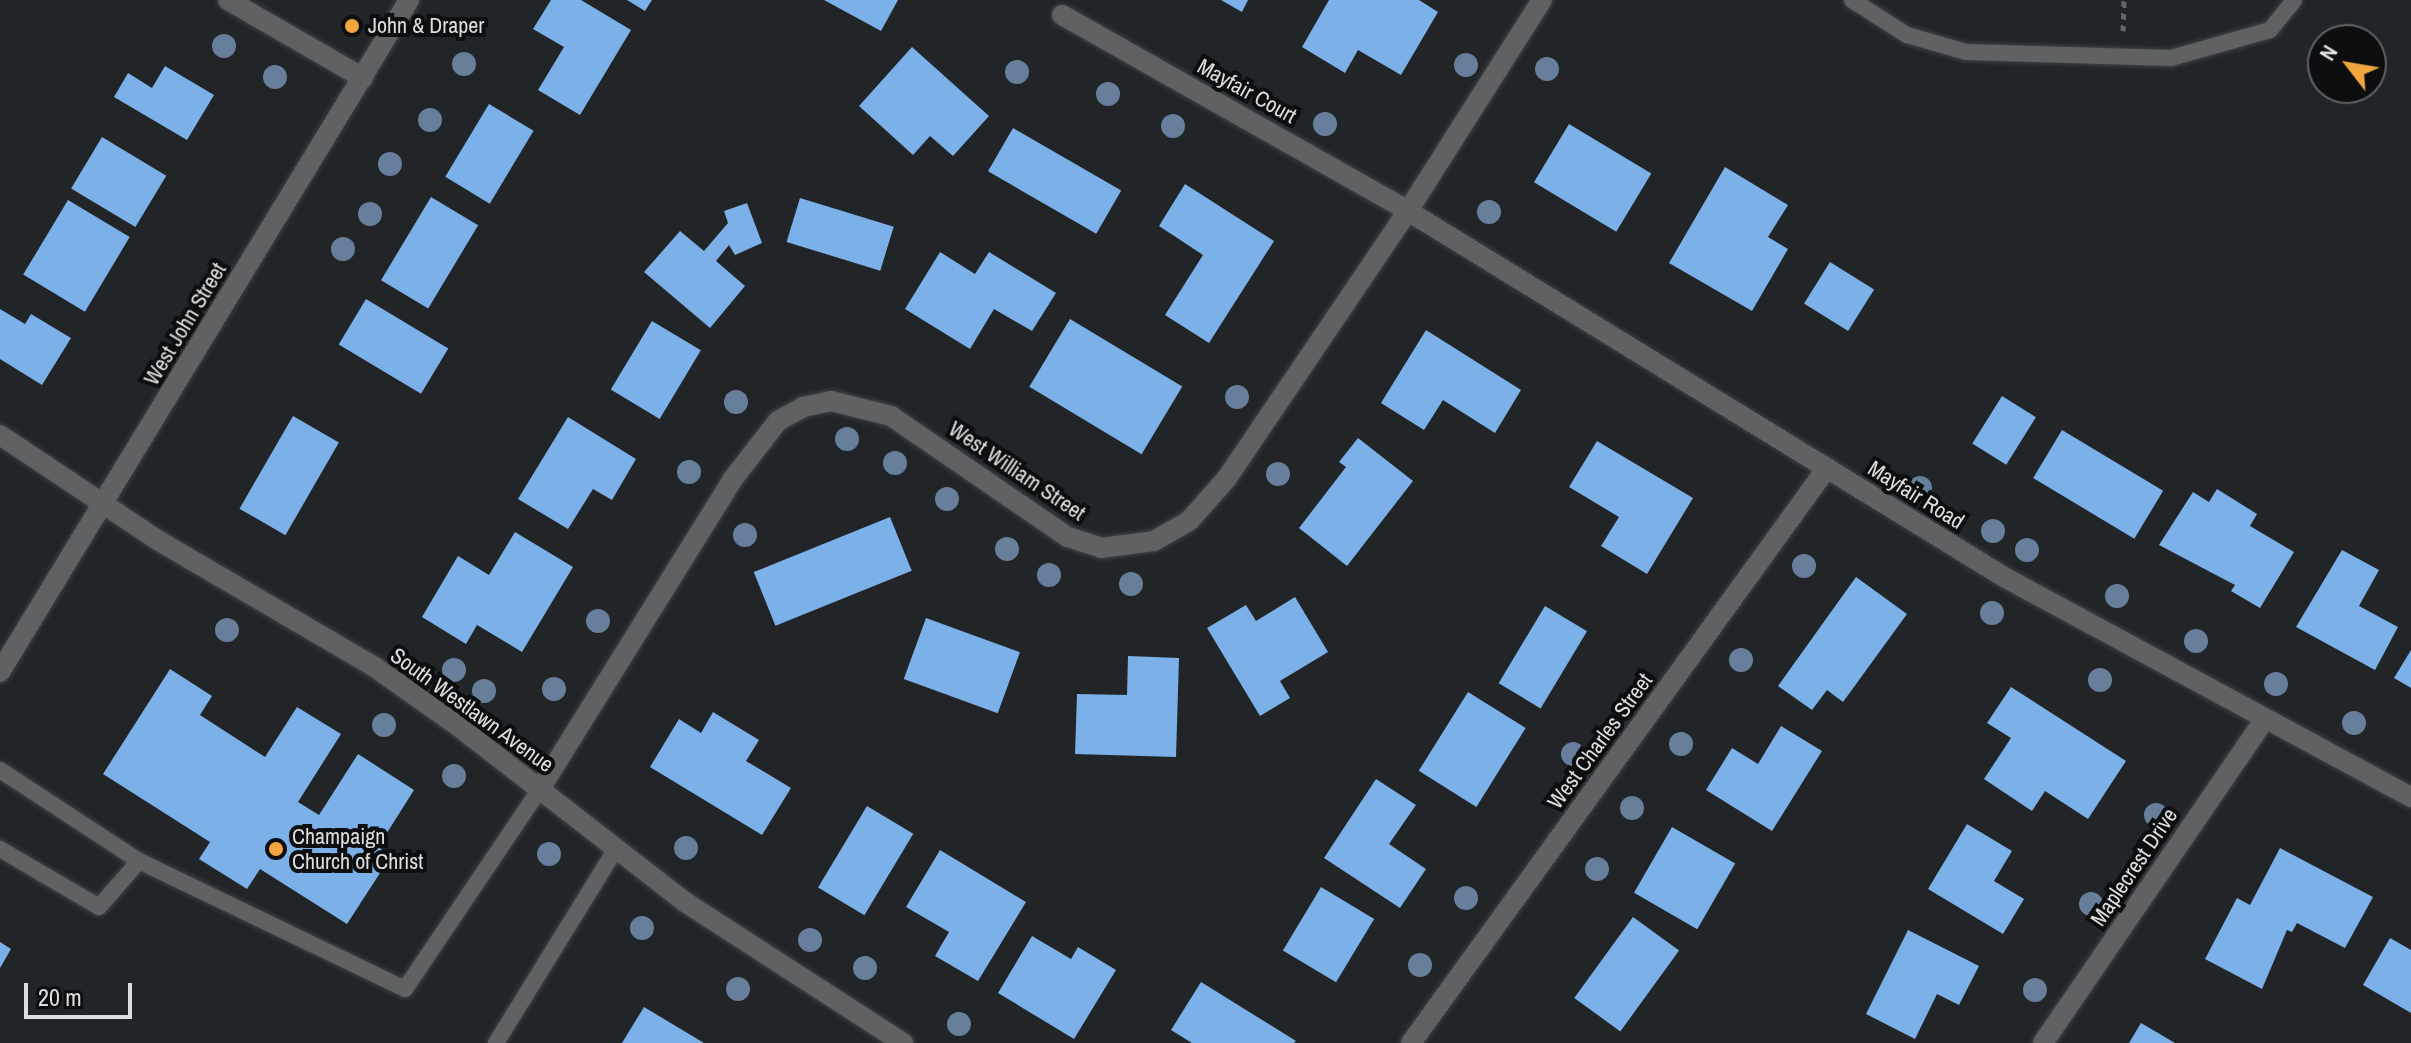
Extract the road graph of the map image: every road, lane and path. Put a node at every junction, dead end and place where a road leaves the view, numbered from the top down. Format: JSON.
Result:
{"nodes":[{"id":1,"x":228,"y":0,"type":"edge"},
{"id":2,"x":409,"y":0,"type":"edge"},
{"id":3,"x":1542,"y":0,"type":"edge"},
{"id":4,"x":1852,"y":0,"type":"edge"},
{"id":5,"x":2294,"y":0,"type":"edge"},
{"id":6,"x":1062,"y":15,"type":"dead end"},
{"id":7,"x":363,"y":78,"type":"junction"},
{"id":8,"x":1408,"y":211,"type":"junction"},
{"id":9,"x":0,"y":435,"type":"edge"},
{"id":10,"x":1827,"y":468,"type":"junction"},
{"id":11,"x":103,"y":504,"type":"junction"},
{"id":12,"x":0,"y":672,"type":"edge"},
{"id":13,"x":2265,"y":719,"type":"junction"},
{"id":14,"x":0,"y":770,"type":"edge"},
{"id":15,"x":540,"y":789,"type":"junction"},
{"id":16,"x":2411,"y":797,"type":"edge"},
{"id":17,"x":0,"y":849,"type":"edge"},
{"id":18,"x":616,"y":849,"type":"junction"},
{"id":19,"x":139,"y":861,"type":"junction"},
{"id":20,"x":496,"y":1043,"type":"edge"},
{"id":21,"x":903,"y":1043,"type":"edge"},
{"id":22,"x":1411,"y":1043,"type":"edge"},
{"id":23,"x":2043,"y":1043,"type":"edge"}],
"edges":[{"from":1,"to":7,"type":"street"},
{"from":2,"to":7,"type":"street","name":"West John Street"},
{"from":3,"to":8,"type":"street","name":"West William Street"},
{"from":4,"to":5,"type":"lane"},
{"from":6,"to":8,"type":"street","name":"Mayfair Court"},
{"from":7,"to":11,"type":"street","name":"West John Street"},
{"from":8,"to":10,"type":"street","name":"Mayfair Road"},
{"from":8,"to":15,"type":"street","name":"West William Street"},
{"from":9,"to":11,"type":"street","name":"South Westlawn Avenue"},
{"from":10,"to":13,"type":"street","name":"Mayfair Road"},
{"from":10,"to":22,"type":"street","name":"West Charles Street"},
{"from":11,"to":12,"type":"street","name":"West John Street"},
{"from":11,"to":15,"type":"street","name":"South Westlawn Avenue"},
{"from":13,"to":16,"type":"street","name":"Mayfair Road"},
{"from":13,"to":23,"type":"street","name":"Maplecrest Drive"},
{"from":14,"to":19,"type":"lane"},
{"from":15,"to":18,"type":"street","name":"South Westlawn Avenue"},
{"from":15,"to":19,"type":"lane"},
{"from":17,"to":19,"type":"lane"},
{"from":18,"to":20,"type":"lane"},
{"from":18,"to":21,"type":"street","name":"South Westlawn Avenue"}]}
